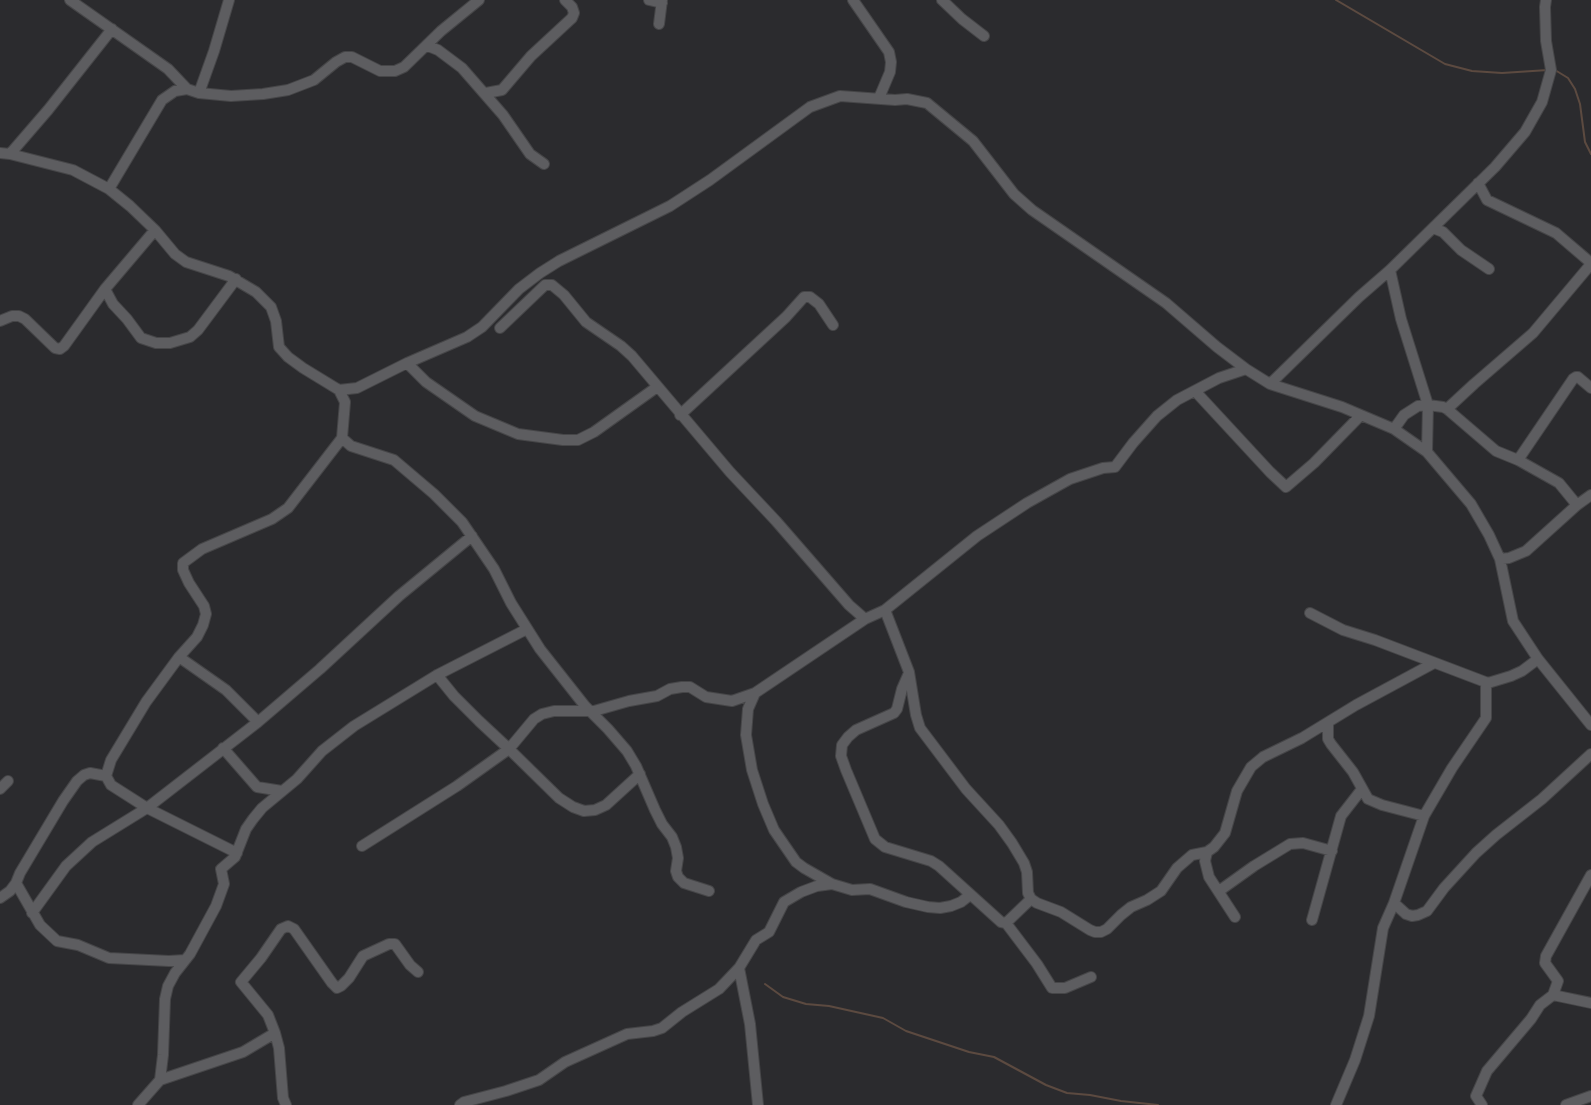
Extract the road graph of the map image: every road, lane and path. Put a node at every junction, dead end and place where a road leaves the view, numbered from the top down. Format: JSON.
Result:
{"nodes":[{"id":1,"x":70,"y":0,"type":"edge"},
{"id":2,"x":229,"y":0,"type":"edge"},
{"id":3,"x":479,"y":0,"type":"edge"},
{"id":4,"x":565,"y":0,"type":"edge"},
{"id":5,"x":648,"y":0,"type":"edge"},
{"id":6,"x":853,"y":0,"type":"edge"},
{"id":7,"x":942,"y":0,"type":"edge"},
{"id":8,"x":1546,"y":0,"type":"edge"},
{"id":9,"x":662,"y":2,"type":"edge"},
{"id":10,"x":659,"y":24,"type":"dead end"},
{"id":11,"x":112,"y":29,"type":"junction"},
{"id":12,"x":984,"y":36,"type":"dead end"},
{"id":13,"x":428,"y":46,"type":"junction"},
{"id":14,"x":187,"y":89,"type":"junction"},
{"id":15,"x":199,"y":93,"type":"junction"},
{"id":16,"x":486,"y":93,"type":"junction"},
{"id":17,"x":878,"y":98,"type":"junction"},
{"id":18,"x":5,"y":154,"type":"edge"},
{"id":19,"x":544,"y":164,"type":"dead end"},
{"id":20,"x":1478,"y":183,"type":"junction"},
{"id":21,"x":109,"y":189,"type":"junction"},
{"id":22,"x":1433,"y":228,"type":"junction"},
{"id":23,"x":155,"y":230,"type":"junction"},
{"id":24,"x":1591,"y":264,"type":"edge"},
{"id":25,"x":1489,"y":269,"type":"dead end"},
{"id":26,"x":1390,"y":270,"type":"junction"},
{"id":27,"x":236,"y":279,"type":"junction"},
{"id":28,"x":105,"y":289,"type":"junction"},
{"id":29,"x":0,"y":321,"type":"edge"},
{"id":30,"x":834,"y":325,"type":"dead end"},
{"id":31,"x":500,"y":328,"type":"dead end"},
{"id":32,"x":407,"y":363,"type":"junction"},
{"id":33,"x":1246,"y":369,"type":"junction"},
{"id":34,"x":1270,"y":384,"type":"junction"},
{"id":35,"x":657,"y":387,"type":"junction"},
{"id":36,"x":1591,"y":388,"type":"edge"},
{"id":37,"x":339,"y":390,"type":"junction"},
{"id":38,"x":1195,"y":391,"type":"junction"},
{"id":39,"x":1428,"y":405,"type":"junction"},
{"id":40,"x":1448,"y":409,"type":"junction"},
{"id":41,"x":680,"y":415,"type":"junction"},
{"id":42,"x":1360,"y":416,"type":"junction"},
{"id":43,"x":1394,"y":430,"type":"junction"},
{"id":44,"x":342,"y":438,"type":"junction"},
{"id":45,"x":1426,"y":452,"type":"junction"},
{"id":46,"x":1518,"y":460,"type":"junction"},
{"id":47,"x":1591,"y":495,"type":"edge"},
{"id":48,"x":1577,"y":505,"type":"junction"},
{"id":49,"x":472,"y":536,"type":"junction"},
{"id":50,"x":1500,"y":559,"type":"junction"},
{"id":51,"x":885,"y":610,"type":"junction"},
{"id":52,"x":1310,"y":613,"type":"dead end"},
{"id":53,"x":864,"y":619,"type":"junction"},
{"id":54,"x":527,"y":629,"type":"junction"},
{"id":55,"x":180,"y":656,"type":"junction"},
{"id":56,"x":1538,"y":659,"type":"junction"},
{"id":57,"x":1434,"y":663,"type":"junction"},
{"id":58,"x":909,"y":672,"type":"junction"},
{"id":59,"x":437,"y":675,"type":"junction"},
{"id":60,"x":1488,"y":683,"type":"junction"},
{"id":61,"x":755,"y":693,"type":"junction"},
{"id":62,"x":590,"y":711,"type":"junction"},
{"id":63,"x":258,"y":722,"type":"junction"},
{"id":64,"x":1328,"y":723,"type":"junction"},
{"id":65,"x":1591,"y":725,"type":"edge"},
{"id":66,"x":223,"y":748,"type":"junction"},
{"id":67,"x":509,"y":748,"type":"junction"},
{"id":68,"x":1591,"y":754,"type":"edge"},
{"id":69,"x":640,"y":774,"type":"junction"},
{"id":70,"x":106,"y":776,"type":"junction"},
{"id":71,"x":1362,"y":789,"type":"junction"},
{"id":72,"x":282,"y":792,"type":"junction"},
{"id":73,"x":147,"y":808,"type":"junction"},
{"id":74,"x":1424,"y":816,"type":"junction"},
{"id":75,"x":362,"y":846,"type":"dead end"},
{"id":76,"x":1332,"y":851,"type":"junction"},
{"id":77,"x":1207,"y":852,"type":"junction"},
{"id":78,"x":238,"y":853,"type":"junction"},
{"id":79,"x":1591,"y":876,"type":"edge"},
{"id":80,"x":16,"y":883,"type":"junction"},
{"id":81,"x":832,"y":884,"type":"junction"},
{"id":82,"x":709,"y":891,"type":"dead end"},
{"id":83,"x":1219,"y":891,"type":"junction"},
{"id":84,"x":970,"y":895,"type":"junction"},
{"id":85,"x":0,"y":898,"type":"edge"},
{"id":86,"x":1032,"y":899,"type":"junction"},
{"id":87,"x":1394,"y":903,"type":"junction"},
{"id":88,"x":32,"y":912,"type":"junction"},
{"id":89,"x":1235,"y":917,"type":"dead end"},
{"id":90,"x":1312,"y":920,"type":"dead end"},
{"id":91,"x":1006,"y":923,"type":"junction"},
{"id":92,"x":185,"y":960,"type":"junction"},
{"id":93,"x":739,"y":968,"type":"junction"},
{"id":94,"x":418,"y":972,"type":"dead end"},
{"id":95,"x":1091,"y":977,"type":"dead end"},
{"id":96,"x":1553,"y":995,"type":"junction"},
{"id":97,"x":1591,"y":1003,"type":"edge"},
{"id":98,"x":275,"y":1033,"type":"junction"},
{"id":99,"x":160,"y":1080,"type":"junction"},
{"id":100,"x":1591,"y":1096,"type":"edge"},
{"id":101,"x":138,"y":1105,"type":"edge"},
{"id":102,"x":286,"y":1105,"type":"edge"},
{"id":103,"x":460,"y":1105,"type":"edge"},
{"id":104,"x":758,"y":1105,"type":"edge"},
{"id":105,"x":1336,"y":1105,"type":"edge"},
{"id":106,"x":1482,"y":1105,"type":"edge"},
{"id":107,"x":1566,"y":1105,"type":"edge"}],
"edges":[{"from":1,"to":11,"type":"street"},
{"from":2,"to":15,"type":"street"},
{"from":3,"to":13,"type":"street"},
{"from":4,"to":16,"type":"street"},
{"from":5,"to":9,"type":"street"},
{"from":6,"to":17,"type":"street"},
{"from":7,"to":12,"type":"street"},
{"from":8,"to":20,"type":"street"},
{"from":9,"to":10,"type":"street"},
{"from":11,"to":14,"type":"street"},
{"from":11,"to":18,"type":"street"},
{"from":13,"to":15,"type":"street"},
{"from":13,"to":16,"type":"street"},
{"from":14,"to":15,"type":"street"},
{"from":14,"to":21,"type":"street"},
{"from":16,"to":19,"type":"street"},
{"from":17,"to":32,"type":"street"},
{"from":17,"to":33,"type":"street"},
{"from":18,"to":21,"type":"street"},
{"from":20,"to":22,"type":"street"},
{"from":20,"to":24,"type":"street"},
{"from":21,"to":23,"type":"street"},
{"from":22,"to":25,"type":"street"},
{"from":22,"to":26,"type":"street"},
{"from":23,"to":27,"type":"street"},
{"from":23,"to":28,"type":"street"},
{"from":24,"to":40,"type":"street"},
{"from":26,"to":34,"type":"street"},
{"from":26,"to":39,"type":"street"},
{"from":27,"to":28,"type":"street"},
{"from":27,"to":37,"type":"street"},
{"from":28,"to":29,"type":"street"},
{"from":30,"to":41,"type":"street"},
{"from":31,"to":35,"type":"street"},
{"from":32,"to":35,"type":"street"},
{"from":32,"to":37,"type":"street"},
{"from":33,"to":34,"type":"street"},
{"from":33,"to":38,"type":"street"},
{"from":34,"to":42,"type":"street"},
{"from":35,"to":41,"type":"street"},
{"from":36,"to":46,"type":"street"},
{"from":37,"to":44,"type":"street"},
{"from":38,"to":42,"type":"street"},
{"from":38,"to":51,"type":"street"},
{"from":39,"to":40,"type":"street"},
{"from":39,"to":43,"type":"street"},
{"from":39,"to":45,"type":"street"},
{"from":40,"to":46,"type":"street"},
{"from":41,"to":53,"type":"street"},
{"from":42,"to":43,"type":"street"},
{"from":43,"to":45,"type":"street"},
{"from":44,"to":49,"type":"street"},
{"from":44,"to":55,"type":"street"},
{"from":45,"to":50,"type":"street"},
{"from":46,"to":48,"type":"street"},
{"from":47,"to":48,"type":"street"},
{"from":48,"to":50,"type":"street"},
{"from":49,"to":54,"type":"street"},
{"from":49,"to":63,"type":"street"},
{"from":50,"to":56,"type":"street"},
{"from":51,"to":53,"type":"street"},
{"from":51,"to":58,"type":"street"},
{"from":52,"to":57,"type":"street"},
{"from":53,"to":61,"type":"street"},
{"from":54,"to":59,"type":"street"},
{"from":54,"to":62,"type":"street"},
{"from":55,"to":63,"type":"street"},
{"from":55,"to":70,"type":"street"},
{"from":56,"to":60,"type":"street"},
{"from":56,"to":65,"type":"street"},
{"from":57,"to":60,"type":"street"},
{"from":57,"to":64,"type":"street"},
{"from":58,"to":84,"type":"street"},
{"from":58,"to":86,"type":"street"},
{"from":59,"to":67,"type":"street"},
{"from":59,"to":72,"type":"street"},
{"from":60,"to":74,"type":"street"},
{"from":61,"to":62,"type":"street"},
{"from":61,"to":81,"type":"street"},
{"from":62,"to":67,"type":"street"},
{"from":62,"to":69,"type":"street"},
{"from":63,"to":66,"type":"street"},
{"from":64,"to":71,"type":"street"},
{"from":64,"to":77,"type":"street"},
{"from":66,"to":72,"type":"street"},
{"from":66,"to":73,"type":"street"},
{"from":67,"to":69,"type":"street"},
{"from":67,"to":75,"type":"street"},
{"from":68,"to":87,"type":"street"},
{"from":69,"to":82,"type":"street"},
{"from":70,"to":73,"type":"street"},
{"from":70,"to":80,"type":"street"},
{"from":71,"to":74,"type":"street"},
{"from":71,"to":76,"type":"street"},
{"from":72,"to":78,"type":"street"},
{"from":73,"to":78,"type":"street"},
{"from":73,"to":88,"type":"street"},
{"from":74,"to":87,"type":"street"},
{"from":76,"to":83,"type":"street"},
{"from":76,"to":90,"type":"street"},
{"from":77,"to":83,"type":"street"},
{"from":77,"to":86,"type":"street"},
{"from":78,"to":92,"type":"street"},
{"from":79,"to":96,"type":"street"},
{"from":80,"to":85,"type":"street"},
{"from":80,"to":88,"type":"street"},
{"from":81,"to":84,"type":"street"},
{"from":81,"to":93,"type":"street"},
{"from":83,"to":89,"type":"street"},
{"from":84,"to":91,"type":"street"},
{"from":86,"to":91,"type":"street"},
{"from":87,"to":105,"type":"street"},
{"from":88,"to":92,"type":"street"},
{"from":91,"to":95,"type":"street"},
{"from":92,"to":99,"type":"street"},
{"from":93,"to":103,"type":"street"},
{"from":93,"to":104,"type":"street"},
{"from":94,"to":98,"type":"street"},
{"from":96,"to":97,"type":"street"},
{"from":96,"to":106,"type":"street"},
{"from":98,"to":99,"type":"street"},
{"from":98,"to":102,"type":"street"},
{"from":99,"to":101,"type":"street"},
{"from":100,"to":107,"type":"street"}]}
